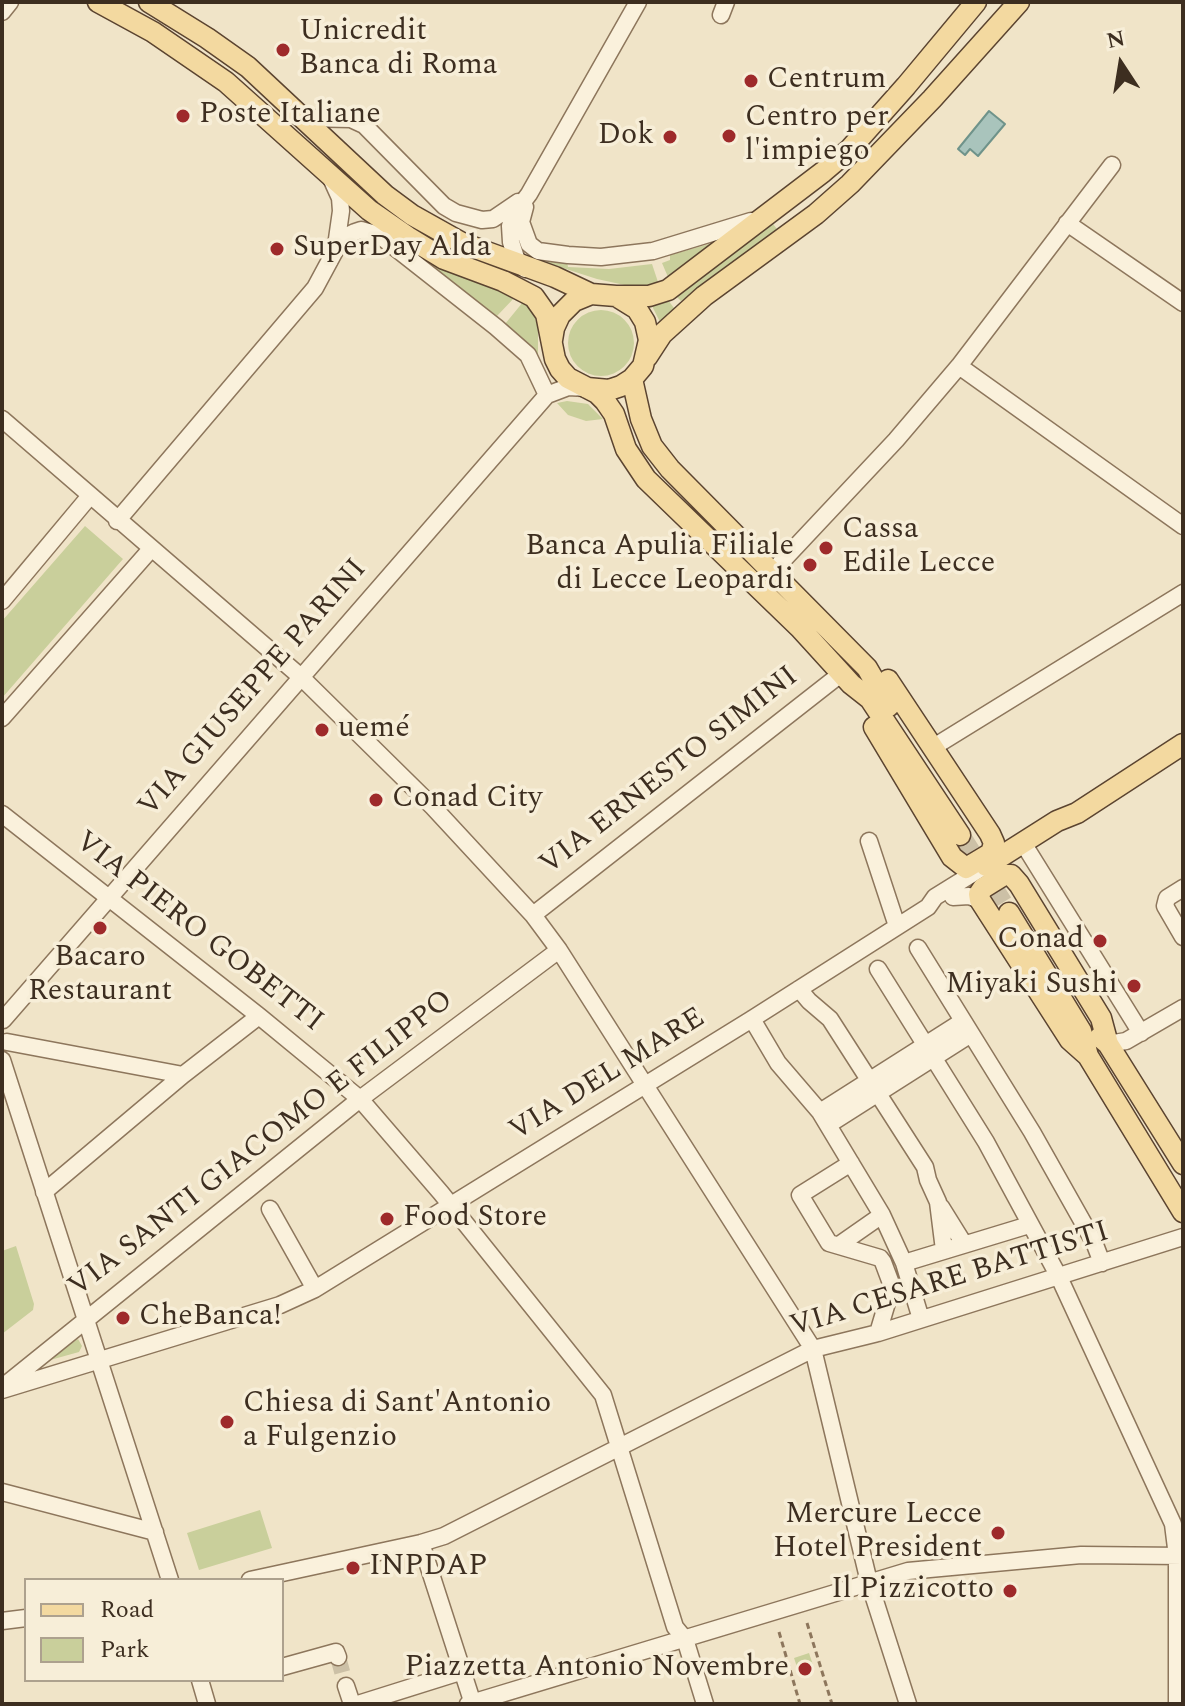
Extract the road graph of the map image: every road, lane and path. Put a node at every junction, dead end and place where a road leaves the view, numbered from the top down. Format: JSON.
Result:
{"nodes":[{"id":1,"x":10,"y":2,"type":"edge"},
{"id":2,"x":98,"y":2,"type":"edge"},
{"id":3,"x":149,"y":2,"type":"edge"},
{"id":4,"x":638,"y":2,"type":"edge"},
{"id":5,"x":976,"y":2,"type":"edge"},
{"id":6,"x":1019,"y":2,"type":"edge"},
{"id":7,"x":2,"y":12,"type":"edge"},
{"id":8,"x":912,"y":80,"type":"junction"},
{"id":9,"x":932,"y":99,"type":"junction"},
{"id":10,"x":302,"y":118,"type":"junction"},
{"id":11,"x":1112,"y":165,"type":"dead end"},
{"id":12,"x":328,"y":171,"type":"junction"},
{"id":13,"x":529,"y":194,"type":"junction"},
{"id":14,"x":768,"y":215,"type":"junction"},
{"id":15,"x":1067,"y":223,"type":"junction"},
{"id":16,"x":336,"y":249,"type":"junction"},
{"id":17,"x":525,"y":269,"type":"junction"},
{"id":18,"x":591,"y":294,"type":"junction"},
{"id":19,"x":616,"y":296,"type":"junction"},
{"id":20,"x":1183,"y":303,"type":"edge"},
{"id":21,"x":552,"y":344,"type":"junction"},
{"id":22,"x":647,"y":357,"type":"junction"},
{"id":23,"x":959,"y":366,"type":"junction"},
{"id":24,"x":632,"y":379,"type":"junction"},
{"id":25,"x":587,"y":388,"type":"junction"},
{"id":26,"x":547,"y":395,"type":"junction"},
{"id":27,"x":2,"y":419,"type":"edge"},
{"id":28,"x":89,"y":497,"type":"junction"},
{"id":29,"x":117,"y":521,"type":"junction"},
{"id":30,"x":1183,"y":526,"type":"edge"},
{"id":31,"x":151,"y":549,"type":"junction"},
{"id":32,"x":772,"y":572,"type":"junction"},
{"id":33,"x":1183,"y":593,"type":"edge"},
{"id":34,"x":2,"y":601,"type":"edge"},
{"id":35,"x":867,"y":668,"type":"junction"},
{"id":36,"x":301,"y":677,"type":"junction"},
{"id":37,"x":847,"y":678,"type":"junction"},
{"id":38,"x":2,"y":718,"type":"edge"},
{"id":39,"x":1183,"y":744,"type":"edge"},
{"id":40,"x":932,"y":748,"type":"junction"},
{"id":41,"x":2,"y":814,"type":"edge"},
{"id":42,"x":990,"y":834,"type":"junction"},
{"id":43,"x":869,"y":841,"type":"dead end"},
{"id":44,"x":1024,"y":849,"type":"junction"},
{"id":45,"x":952,"y":857,"type":"junction"},
{"id":46,"x":988,"y":870,"type":"joint"},
{"id":47,"x":1019,"y":884,"type":"junction"},
{"id":48,"x":1183,"y":888,"type":"edge"},
{"id":49,"x":952,"y":892,"type":"junction"},
{"id":50,"x":110,"y":898,"type":"junction"},
{"id":51,"x":980,"y":900,"type":"junction"},
{"id":52,"x":533,"y":915,"type":"junction"},
{"id":53,"x":897,"y":926,"type":"junction"},
{"id":54,"x":1183,"y":937,"type":"edge"},
{"id":55,"x":918,"y":948,"type":"dead end"},
{"id":56,"x":559,"y":950,"type":"junction"},
{"id":57,"x":878,"y":969,"type":"dead end"},
{"id":58,"x":799,"y":989,"type":"junction"},
{"id":59,"x":1183,"y":1008,"type":"edge"},
{"id":60,"x":259,"y":1016,"type":"junction"},
{"id":61,"x":752,"y":1019,"type":"junction"},
{"id":62,"x":2,"y":1020,"type":"edge"},
{"id":63,"x":967,"y":1028,"type":"junction"},
{"id":64,"x":1141,"y":1033,"type":"junction"},
{"id":65,"x":1108,"y":1044,"type":"junction"},
{"id":66,"x":5,"y":1046,"type":"edge"},
{"id":67,"x":931,"y":1051,"type":"junction"},
{"id":68,"x":1088,"y":1056,"type":"junction"},
{"id":69,"x":2,"y":1060,"type":"edge"},
{"id":70,"x":183,"y":1075,"type":"junction"},
{"id":71,"x":646,"y":1085,"type":"junction"},
{"id":72,"x":875,"y":1086,"type":"junction"},
{"id":73,"x":360,"y":1099,"type":"junction"},
{"id":74,"x":824,"y":1118,"type":"junction"},
{"id":75,"x":1179,"y":1150,"type":"edge"},
{"id":76,"x":851,"y":1163,"type":"junction"},
{"id":77,"x":44,"y":1192,"type":"junction"},
{"id":78,"x":938,"y":1202,"type":"junction"},
{"id":79,"x":451,"y":1206,"type":"junction"},
{"id":80,"x":270,"y":1209,"type":"dead end"},
{"id":81,"x":1183,"y":1212,"type":"edge"},
{"id":82,"x":882,"y":1215,"type":"junction"},
{"id":83,"x":1029,"y":1225,"type":"junction"},
{"id":84,"x":1183,"y":1237,"type":"edge"},
{"id":85,"x":964,"y":1244,"type":"junction"},
{"id":86,"x":839,"y":1245,"type":"junction"},
{"id":87,"x":944,"y":1250,"type":"junction"},
{"id":88,"x":904,"y":1263,"type":"junction"},
{"id":89,"x":1102,"y":1263,"type":"junction"},
{"id":90,"x":1059,"y":1277,"type":"junction"},
{"id":91,"x":315,"y":1289,"type":"junction"},
{"id":92,"x":921,"y":1319,"type":"junction"},
{"id":93,"x":84,"y":1320,"type":"junction"},
{"id":94,"x":878,"y":1333,"type":"junction"},
{"id":95,"x":813,"y":1349,"type":"junction"},
{"id":96,"x":98,"y":1360,"type":"junction"},
{"id":97,"x":2,"y":1389,"type":"edge"},
{"id":98,"x":619,"y":1446,"type":"junction"},
{"id":99,"x":2,"y":1492,"type":"edge"},
{"id":100,"x":155,"y":1532,"type":"junction"},
{"id":101,"x":421,"y":1543,"type":"junction"},
{"id":102,"x":1180,"y":1556,"type":"edge"},
{"id":103,"x":169,"y":1578,"type":"edge"},
{"id":104,"x":259,"y":1578,"type":"edge"},
{"id":105,"x":869,"y":1582,"type":"junction"},
{"id":106,"x":24,"y":1618,"type":"edge"},
{"id":107,"x":2,"y":1621,"type":"edge"},
{"id":108,"x":807,"y":1623,"type":"dead end"},
{"id":109,"x":779,"y":1632,"type":"dead end"},
{"id":110,"x":685,"y":1639,"type":"junction"},
{"id":111,"x":338,"y":1657,"type":"dead end"},
{"id":112,"x":284,"y":1666,"type":"edge"},
{"id":113,"x":463,"y":1671,"type":"junction"},
{"id":114,"x":201,"y":1682,"type":"edge"},
{"id":115,"x":346,"y":1686,"type":"tunnel mouth"},
{"id":116,"x":504,"y":1699,"type":"edge"},
{"id":117,"x":207,"y":1704,"type":"edge"},
{"id":118,"x":352,"y":1704,"type":"edge"},
{"id":119,"x":358,"y":1704,"type":"edge"},
{"id":120,"x":471,"y":1704,"type":"edge"},
{"id":121,"x":705,"y":1704,"type":"edge"},
{"id":122,"x":800,"y":1704,"type":"edge"},
{"id":123,"x":832,"y":1704,"type":"edge"},
{"id":124,"x":908,"y":1704,"type":"edge"},
{"id":125,"x":1177,"y":1704,"type":"edge"}],
"edges":[{"from":1,"to":7,"type":"street"},
{"from":2,"to":12,"type":"main road"},
{"from":3,"to":10,"type":"main road"},
{"from":4,"to":13,"type":"street"},
{"from":5,"to":8,"type":"main road"},
{"from":6,"to":9,"type":"main road"},
{"from":8,"to":9,"type":"main road"},
{"from":8,"to":14,"type":"main road"},
{"from":9,"to":22,"type":"main road"},
{"from":10,"to":13,"type":"street"},
{"from":10,"to":17,"type":"main road"},
{"from":11,"to":15,"type":"street"},
{"from":12,"to":16,"type":"street"},
{"from":12,"to":21,"type":"main road"},
{"from":13,"to":14,"type":"street"},
{"from":13,"to":17,"type":"street"},
{"from":14,"to":19,"type":"main road"},
{"from":15,"to":20,"type":"street"},
{"from":15,"to":23,"type":"street"},
{"from":16,"to":26,"type":"street"},
{"from":16,"to":29,"type":"street"},
{"from":17,"to":18,"type":"main road"},
{"from":18,"to":19,"type":"main road"},
{"from":18,"to":21,"type":"main road"},
{"from":19,"to":22,"type":"main road"},
{"from":21,"to":25,"type":"main road"},
{"from":22,"to":24,"type":"main road"},
{"from":23,"to":30,"type":"street"},
{"from":23,"to":32,"type":"street"},
{"from":24,"to":25,"type":"main road"},
{"from":24,"to":32,"type":"main road"},
{"from":25,"to":26,"type":"street"},
{"from":25,"to":37,"type":"main road"},
{"from":26,"to":36,"type":"street","name":"VIA GIUSEPPE PARINI"},
{"from":27,"to":28,"type":"street"},
{"from":28,"to":29,"type":"street"},
{"from":28,"to":34,"type":"street"},
{"from":29,"to":31,"type":"street"},
{"from":31,"to":36,"type":"street"},
{"from":31,"to":38,"type":"street"},
{"from":32,"to":35,"type":"main road"},
{"from":33,"to":40,"type":"street"},
{"from":35,"to":37,"type":"main road"},
{"from":35,"to":40,"type":"main road"},
{"from":36,"to":50,"type":"street","name":"VIA GIUSEPPE PARINI"},
{"from":36,"to":52,"type":"street"},
{"from":37,"to":45,"type":"main road"},
{"from":37,"to":52,"type":"street","name":"VIA ERNESTO SIMINI"},
{"from":39,"to":44,"type":"main road"},
{"from":40,"to":42,"type":"main road"},
{"from":41,"to":50,"type":"street","name":"VIA PIERO GOBETTI"},
{"from":42,"to":44,"type":"main road"},
{"from":42,"to":45,"type":"main road"},
{"from":43,"to":53,"type":"street"},
{"from":44,"to":46,"type":"main road"},
{"from":44,"to":47,"type":"main road"},
{"from":44,"to":64,"type":"street"},
{"from":45,"to":49,"type":"street"},
{"from":46,"to":49,"type":"street","name":"VIA DEL MARE"},
{"from":47,"to":51,"type":"main road"},
{"from":47,"to":65,"type":"main road"},
{"from":48,"to":54,"type":"street"},
{"from":49,"to":51,"type":"street"},
{"from":49,"to":53,"type":"street","name":"VIA DEL MARE"},
{"from":50,"to":60,"type":"street","name":"VIA PIERO GOBETTI"},
{"from":50,"to":62,"type":"street","name":"VIA GIUSEPPE PARINI"},
{"from":51,"to":68,"type":"main road"},
{"from":52,"to":56,"type":"street"},
{"from":53,"to":58,"type":"street","name":"VIA DEL MARE"},
{"from":55,"to":63,"type":"street"},
{"from":56,"to":71,"type":"street"},
{"from":56,"to":73,"type":"street","name":"VIA SANTI GIACOMO E FILIPPO"},
{"from":57,"to":67,"type":"street"},
{"from":58,"to":61,"type":"street","name":"VIA DEL MARE"},
{"from":58,"to":72,"type":"street"},
{"from":59,"to":64,"type":"street"},
{"from":60,"to":70,"type":"street"},
{"from":60,"to":73,"type":"street","name":"VIA PIERO GOBETTI"},
{"from":61,"to":71,"type":"street","name":"VIA DEL MARE"},
{"from":61,"to":74,"type":"street"},
{"from":62,"to":66,"type":"street"},
{"from":63,"to":67,"type":"street"},
{"from":63,"to":89,"type":"street"},
{"from":64,"to":65,"type":"street"},
{"from":65,"to":68,"type":"main road"},
{"from":65,"to":75,"type":"main road"},
{"from":66,"to":70,"type":"street"},
{"from":67,"to":72,"type":"street"},
{"from":67,"to":83,"type":"street"},
{"from":68,"to":81,"type":"main road"},
{"from":69,"to":77,"type":"street"},
{"from":70,"to":77,"type":"street"},
{"from":71,"to":79,"type":"street","name":"VIA DEL MARE"},
{"from":71,"to":95,"type":"street"},
{"from":72,"to":74,"type":"street"},
{"from":72,"to":78,"type":"street"},
{"from":73,"to":79,"type":"street","name":"VIA PIERO GOBETTI"},
{"from":73,"to":93,"type":"street","name":"VIA SANTI GIACOMO E FILIPPO"},
{"from":74,"to":76,"type":"street"},
{"from":76,"to":82,"type":"street"},
{"from":76,"to":86,"type":"street"},
{"from":77,"to":93,"type":"street"},
{"from":78,"to":85,"type":"street"},
{"from":78,"to":87,"type":"street"},
{"from":79,"to":91,"type":"street","name":"VIA DEL MARE"},
{"from":79,"to":98,"type":"street","name":"VIA PIERO GOBETTI"},
{"from":80,"to":91,"type":"street"},
{"from":82,"to":86,"type":"street"},
{"from":82,"to":88,"type":"street"},
{"from":83,"to":85,"type":"street"},
{"from":83,"to":90,"type":"street"},
{"from":84,"to":89,"type":"street","name":"VIA CESARE BATTISTI"},
{"from":85,"to":87,"type":"street"},
{"from":86,"to":94,"type":"street"},
{"from":87,"to":88,"type":"street"},
{"from":88,"to":92,"type":"street"},
{"from":89,"to":90,"type":"street","name":"VIA CESARE BATTISTI"},
{"from":90,"to":92,"type":"street","name":"VIA CESARE BATTISTI"},
{"from":90,"to":102,"type":"street"},
{"from":91,"to":96,"type":"street","name":"VIA DEL MARE"},
{"from":92,"to":94,"type":"street","name":"VIA CESARE BATTISTI"},
{"from":93,"to":96,"type":"street"},
{"from":93,"to":97,"type":"street","name":"VIA SANTI GIACOMO E FILIPPO"},
{"from":94,"to":95,"type":"street","name":"VIA CESARE BATTISTI"},
{"from":95,"to":98,"type":"street","name":"VIA CESARE BATTISTI"},
{"from":95,"to":105,"type":"street"},
{"from":96,"to":97,"type":"street","name":"VIA DEL MARE"},
{"from":96,"to":100,"type":"street"},
{"from":98,"to":101,"type":"street","name":"VIA CESARE BATTISTI"},
{"from":98,"to":110,"type":"street","name":"VIA PIERO GOBETTI"},
{"from":99,"to":100,"type":"street"},
{"from":100,"to":103,"type":"street"},
{"from":101,"to":104,"type":"street","name":"VIA CESARE BATTISTI"},
{"from":101,"to":113,"type":"street"},
{"from":102,"to":105,"type":"street"},
{"from":102,"to":125,"type":"street"},
{"from":105,"to":110,"type":"street"},
{"from":105,"to":124,"type":"street"},
{"from":106,"to":107,"type":"street"},
{"from":108,"to":123,"type":"path"},
{"from":109,"to":122,"type":"path"},
{"from":110,"to":116,"type":"street"},
{"from":110,"to":121,"type":"street","name":"VIA PIERO GOBETTI"},
{"from":111,"to":112,"type":"street"},
{"from":113,"to":119,"type":"street"},
{"from":113,"to":120,"type":"street"},
{"from":114,"to":117,"type":"street"},
{"from":115,"to":118,"type":"street"},
{"from":116,"to":120,"type":"street"}]}
